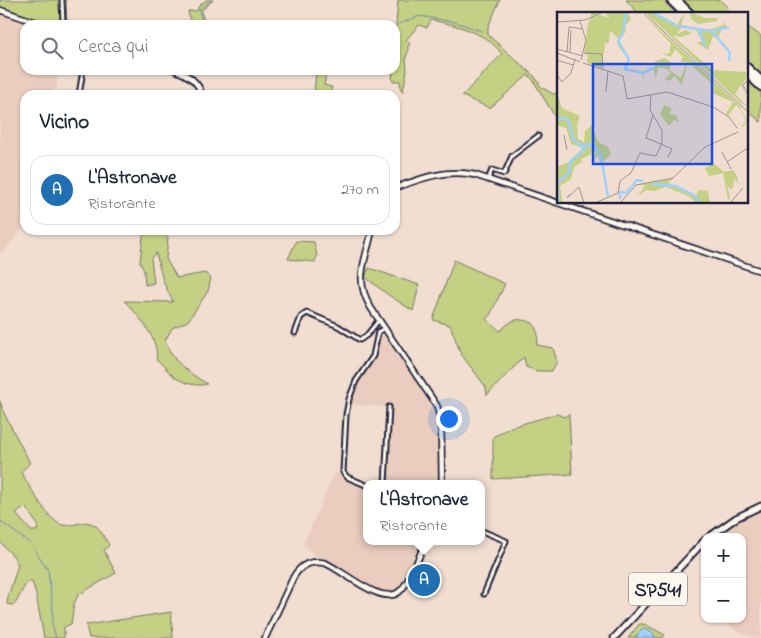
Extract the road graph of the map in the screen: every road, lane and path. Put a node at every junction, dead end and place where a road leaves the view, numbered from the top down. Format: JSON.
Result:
{"nodes":[{"id":1,"x":62,"y":0,"type":"edge"},
{"id":2,"x":670,"y":0,"type":"edge"},
{"id":3,"x":677,"y":0,"type":"edge"},
{"id":4,"x":0,"y":10,"type":"edge"},
{"id":5,"x":682,"y":12,"type":"edge"},
{"id":6,"x":689,"y":12,"type":"edge"},
{"id":7,"x":29,"y":20,"type":"edge"},
{"id":8,"x":63,"y":20,"type":"edge"},
{"id":9,"x":748,"y":68,"type":"edge"},
{"id":10,"x":83,"y":75,"type":"edge"},
{"id":11,"x":184,"y":75,"type":"edge"},
{"id":12,"x":748,"y":75,"type":"edge"},
{"id":13,"x":761,"y":80,"type":"edge"},
{"id":14,"x":761,"y":87,"type":"edge"},
{"id":15,"x":80,"y":90,"type":"edge"},
{"id":16,"x":200,"y":90,"type":"edge"},
{"id":17,"x":538,"y":136,"type":"dead end"},
{"id":18,"x":488,"y":179,"type":"junction"},
{"id":19,"x":400,"y":186,"type":"edge"},
{"id":20,"x":557,"y":202,"type":"edge"},
{"id":21,"x":562,"y":204,"type":"edge"},
{"id":22,"x":371,"y":235,"type":"edge"},
{"id":23,"x":761,"y":271,"type":"edge"},
{"id":24,"x":379,"y":320,"type":"junction"},
{"id":25,"x":384,"y":328,"type":"junction"},
{"id":26,"x":294,"y":333,"type":"dead end"},
{"id":27,"x":389,"y":407,"type":"dead end"},
{"id":28,"x":385,"y":480,"type":"edge"},
{"id":29,"x":442,"y":480,"type":"edge"},
{"id":30,"x":363,"y":484,"type":"edge"},
{"id":31,"x":761,"y":506,"type":"edge"},
{"id":32,"x":485,"y":532,"type":"edge"},
{"id":33,"x":715,"y":533,"type":"edge"},
{"id":34,"x":701,"y":544,"type":"edge"},
{"id":35,"x":424,"y":545,"type":"edge"},
{"id":36,"x":484,"y":594,"type":"dead end"},
{"id":37,"x":265,"y":638,"type":"edge"},
{"id":38,"x":614,"y":638,"type":"edge"}],
"edges":[{"from":1,"to":8,"type":"street"},
{"from":2,"to":5,"type":"highway"},
{"from":3,"to":6,"type":"highway"},
{"from":4,"to":7,"type":"street"},
{"from":9,"to":13,"type":"highway"},
{"from":10,"to":15,"type":"street"},
{"from":11,"to":16,"type":"street"},
{"from":12,"to":14,"type":"highway"},
{"from":17,"to":18,"type":"street"},
{"from":18,"to":19,"type":"street"},
{"from":18,"to":20,"type":"street"},
{"from":21,"to":23,"type":"street"},
{"from":22,"to":24,"type":"street"},
{"from":24,"to":25,"type":"street"},
{"from":24,"to":26,"type":"street"},
{"from":25,"to":29,"type":"street"},
{"from":25,"to":30,"type":"street"},
{"from":27,"to":28,"type":"street"},
{"from":31,"to":33,"type":"main road"},
{"from":32,"to":36,"type":"street"},
{"from":34,"to":38,"type":"main road","number":"SP541"},
{"from":35,"to":37,"type":"street"}]}
